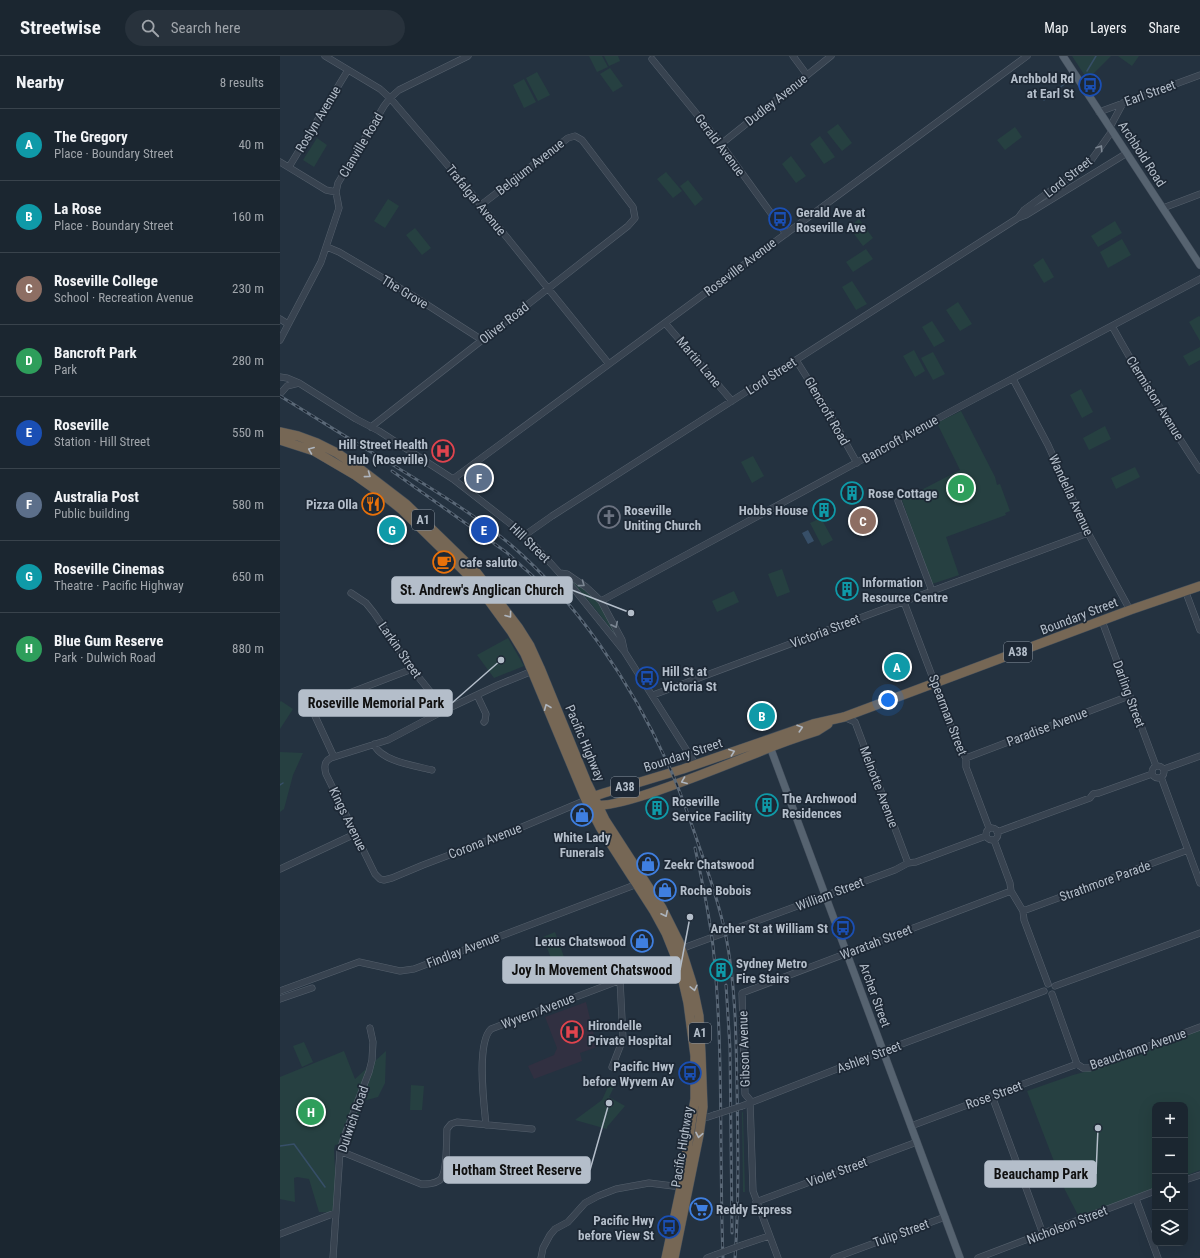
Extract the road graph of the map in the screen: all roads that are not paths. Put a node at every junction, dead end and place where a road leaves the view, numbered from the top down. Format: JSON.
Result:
{"nodes":[{"id":1,"x":325,"y":56,"type":"edge"},
{"id":2,"x":466,"y":56,"type":"edge"},
{"id":3,"x":793,"y":56,"type":"edge"},
{"id":4,"x":832,"y":56,"type":"edge"},
{"id":5,"x":1027,"y":56,"type":"edge"},
{"id":6,"x":1063,"y":56,"type":"edge"},
{"id":7,"x":652,"y":59,"type":"dead end"},
{"id":8,"x":348,"y":70,"type":"junction"},
{"id":9,"x":807,"y":75,"type":"junction"},
{"id":10,"x":1200,"y":75,"type":"edge"},
{"id":11,"x":390,"y":98,"type":"junction"},
{"id":12,"x":1123,"y":103,"type":"junction"},
{"id":13,"x":1099,"y":112,"type":"junction"},
{"id":14,"x":1111,"y":129,"type":"junction"},
{"id":15,"x":721,"y":144,"type":"junction"},
{"id":16,"x":1127,"y":153,"type":"junction"},
{"id":17,"x":280,"y":162,"type":"edge"},
{"id":18,"x":289,"y":167,"type":"junction"},
{"id":19,"x":336,"y":192,"type":"junction"},
{"id":20,"x":1200,"y":194,"type":"edge"},
{"id":21,"x":481,"y":205,"type":"junction"},
{"id":22,"x":1162,"y":208,"type":"junction"},
{"id":23,"x":635,"y":218,"type":"joint"},
{"id":24,"x":1018,"y":218,"type":"junction"},
{"id":25,"x":786,"y":234,"type":"junction"},
{"id":26,"x":327,"y":247,"type":"junction"},
{"id":27,"x":1200,"y":265,"type":"edge"},
{"id":28,"x":1200,"y":279,"type":"edge"},
{"id":29,"x":548,"y":288,"type":"junction"},
{"id":30,"x":280,"y":319,"type":"edge"},
{"id":31,"x":665,"y":323,"type":"junction"},
{"id":32,"x":288,"y":324,"type":"junction"},
{"id":33,"x":1112,"y":326,"type":"junction"},
{"id":34,"x":280,"y":340,"type":"edge"},
{"id":35,"x":482,"y":340,"type":"junction"},
{"id":36,"x":796,"y":360,"type":"junction"},
{"id":37,"x":609,"y":364,"type":"junction"},
{"id":38,"x":280,"y":377,"type":"edge"},
{"id":39,"x":1014,"y":378,"type":"junction"},
{"id":40,"x":280,"y":381,"type":"edge"},
{"id":41,"x":299,"y":383,"type":"junction"},
{"id":42,"x":281,"y":390,"type":"edge"},
{"id":43,"x":732,"y":401,"type":"junction"},
{"id":44,"x":371,"y":427,"type":"junction"},
{"id":45,"x":280,"y":432,"type":"edge"},
{"id":46,"x":280,"y":440,"type":"edge"},
{"id":47,"x":857,"y":463,"type":"junction"},
{"id":48,"x":1200,"y":470,"type":"edge"},
{"id":49,"x":454,"y":479,"type":"junction"},
{"id":50,"x":898,"y":501,"type":"dead end"},
{"id":51,"x":1088,"y":533,"type":"junction"},
{"id":52,"x":525,"y":535,"type":"junction"},
{"id":53,"x":560,"y":573,"type":"junction"},
{"id":54,"x":1199,"y":585,"type":"edge"},
{"id":55,"x":1185,"y":590,"type":"junction"},
{"id":56,"x":932,"y":591,"type":"junction"},
{"id":57,"x":351,"y":593,"type":"dead end"},
{"id":58,"x":601,"y":601,"type":"junction"},
{"id":59,"x":904,"y":602,"type":"junction"},
{"id":60,"x":1130,"y":610,"type":"junction"},
{"id":61,"x":1102,"y":621,"type":"junction"},
{"id":62,"x":1200,"y":630,"type":"edge"},
{"id":63,"x":624,"y":651,"type":"junction"},
{"id":64,"x":412,"y":669,"type":"junction"},
{"id":65,"x":536,"y":670,"type":"junction"},
{"id":66,"x":935,"y":684,"type":"junction"},
{"id":67,"x":477,"y":695,"type":"junction"},
{"id":68,"x":653,"y":695,"type":"junction"},
{"id":69,"x":1129,"y":696,"type":"junction"},
{"id":70,"x":444,"y":710,"type":"junction"},
{"id":71,"x":844,"y":717,"type":"junction"},
{"id":72,"x":484,"y":722,"type":"dead end"},
{"id":73,"x":374,"y":744,"type":"junction"},
{"id":74,"x":769,"y":744,"type":"junction"},
{"id":75,"x":1200,"y":756,"type":"edge"},
{"id":76,"x":334,"y":757,"type":"junction"},
{"id":77,"x":966,"y":758,"type":"junction"},
{"id":78,"x":696,"y":765,"type":"junction"},
{"id":79,"x":1156,"y":766,"type":"junction"},
{"id":80,"x":1164,"y":769,"type":"junction"},
{"id":81,"x":432,"y":770,"type":"dead end"},
{"id":82,"x":1152,"y":774,"type":"junction"},
{"id":83,"x":1161,"y":777,"type":"junction"},
{"id":84,"x":590,"y":798,"type":"junction"},
{"id":85,"x":598,"y":806,"type":"junction"},
{"id":86,"x":989,"y":828,"type":"junction"},
{"id":87,"x":997,"y":832,"type":"junction"},
{"id":88,"x":355,"y":834,"type":"junction"},
{"id":89,"x":986,"y":836,"type":"junction"},
{"id":90,"x":994,"y":840,"type":"junction"},
{"id":91,"x":1188,"y":850,"type":"junction"},
{"id":92,"x":908,"y":864,"type":"junction"},
{"id":93,"x":280,"y":869,"type":"edge"},
{"id":94,"x":384,"y":880,"type":"joint"},
{"id":95,"x":640,"y":883,"type":"junction"},
{"id":96,"x":1200,"y":883,"type":"edge"},
{"id":97,"x":1011,"y":891,"type":"junction"},
{"id":98,"x":825,"y":896,"type":"junction"},
{"id":99,"x":1023,"y":911,"type":"junction"},
{"id":100,"x":1200,"y":933,"type":"edge"},
{"id":101,"x":847,"y":953,"type":"junction"},
{"id":102,"x":679,"y":954,"type":"junction"},
{"id":103,"x":620,"y":980,"type":"junction"},
{"id":104,"x":1048,"y":984,"type":"junction"},
{"id":105,"x":1055,"y":986,"type":"junction"},
{"id":106,"x":312,"y":988,"type":"dead end"},
{"id":107,"x":280,"y":991,"type":"edge"},
{"id":108,"x":1044,"y":991,"type":"junction"},
{"id":109,"x":742,"y":994,"type":"joint"},
{"id":110,"x":1052,"y":994,"type":"junction"},
{"id":111,"x":280,"y":999,"type":"edge"},
{"id":112,"x":1200,"y":1027,"type":"edge"},
{"id":113,"x":370,"y":1028,"type":"dead end"},
{"id":114,"x":883,"y":1051,"type":"junction"},
{"id":115,"x":1077,"y":1064,"type":"junction"},
{"id":116,"x":612,"y":1067,"type":"dead end"},
{"id":117,"x":992,"y":1096,"type":"junction"},
{"id":118,"x":750,"y":1103,"type":"junction"},
{"id":119,"x":698,"y":1118,"type":"junction"},
{"id":120,"x":486,"y":1125,"type":"junction"},
{"id":121,"x":911,"y":1126,"type":"junction"},
{"id":122,"x":532,"y":1129,"type":"dead end"},
{"id":123,"x":917,"y":1142,"type":"junction"},
{"id":124,"x":340,"y":1151,"type":"junction"},
{"id":125,"x":1200,"y":1174,"type":"edge"},
{"id":126,"x":1188,"y":1179,"type":"edge"},
{"id":127,"x":681,"y":1186,"type":"junction"},
{"id":128,"x":1152,"y":1192,"type":"edge"},
{"id":129,"x":1136,"y":1199,"type":"junction"},
{"id":130,"x":756,"y":1202,"type":"junction"},
{"id":131,"x":335,"y":1213,"type":"junction"},
{"id":132,"x":945,"y":1217,"type":"junction"},
{"id":133,"x":280,"y":1234,"type":"edge"},
{"id":134,"x":1042,"y":1234,"type":"junction"},
{"id":135,"x":769,"y":1236,"type":"junction"},
{"id":136,"x":333,"y":1258,"type":"edge"},
{"id":137,"x":541,"y":1258,"type":"edge"},
{"id":138,"x":666,"y":1258,"type":"edge"},
{"id":139,"x":674,"y":1258,"type":"edge"},
{"id":140,"x":708,"y":1258,"type":"edge"},
{"id":141,"x":778,"y":1258,"type":"edge"},
{"id":142,"x":834,"y":1258,"type":"edge"},
{"id":143,"x":960,"y":1258,"type":"edge"},
{"id":144,"x":978,"y":1258,"type":"edge"},
{"id":145,"x":1158,"y":1258,"type":"edge"}],
"edges":[{"from":1,"to":8,"type":"street","name":"Trafalgar Avenue"},
{"from":2,"to":11,"type":"street","name":"Clanville Road"},
{"from":3,"to":9,"type":"street"},
{"from":4,"to":9,"type":"street","name":"Dudley Avenue"},
{"from":5,"to":25,"type":"street","name":"Roseville Avenue"},
{"from":6,"to":13,"type":"main road","name":"Archbold Road"},
{"from":7,"to":15,"type":"street","name":"Gerald Avenue"},
{"from":8,"to":11,"type":"street","name":"Trafalgar Avenue"},
{"from":8,"to":18,"type":"street","name":"Roslyn Avenue"},
{"from":9,"to":15,"type":"street","name":"Dudley Avenue"},
{"from":10,"to":12,"type":"street","name":"Earl Street"},
{"from":11,"to":19,"type":"street","name":"Clanville Road"},
{"from":11,"to":21,"type":"street","name":"Trafalgar Avenue"},
{"from":12,"to":13,"type":"street","name":"Earl Street"},
{"from":12,"to":14,"type":"street","name":"Lord Street"},
{"from":13,"to":14,"type":"main road","name":"Archbold Road"},
{"from":14,"to":16,"type":"main road","name":"Archbold Road"},
{"from":24,"to":14,"type":"street","name":"Lord Street","one_way":true},
{"from":15,"to":25,"type":"street","name":"Gerald Avenue"},
{"from":16,"to":22,"type":"main road","name":"Archbold Road"},
{"from":16,"to":24,"type":"street","name":"Lord Street"},
{"from":17,"to":18,"type":"street"},
{"from":18,"to":19,"type":"street"},
{"from":19,"to":26,"type":"street","name":"Clanville Road"},
{"from":20,"to":22,"type":"street"},
{"from":21,"to":23,"type":"street","name":"Belgium Avenue"},
{"from":21,"to":29,"type":"street","name":"Trafalgar Avenue"},
{"from":22,"to":27,"type":"main road","name":"Archbold Road"},
{"from":23,"to":29,"type":"street","name":"Oliver Road"},
{"from":24,"to":36,"type":"street","name":"Lord Street"},
{"from":25,"to":31,"type":"street","name":"Roseville Avenue"},
{"from":26,"to":32,"type":"street","name":"Clanville Road"},
{"from":26,"to":35,"type":"street","name":"The Grove"},
{"from":28,"to":33,"type":"street","name":"Bancroft Avenue"},
{"from":29,"to":35,"type":"street","name":"Oliver Road"},
{"from":29,"to":37,"type":"street","name":"Trafalgar Avenue"},
{"from":30,"to":32,"type":"street"},
{"from":31,"to":37,"type":"street","name":"Roseville Avenue"},
{"from":31,"to":43,"type":"street","name":"Martin Lane"},
{"from":32,"to":34,"type":"street","name":"Clanville Road"},
{"from":33,"to":39,"type":"street","name":"Bancroft Avenue"},
{"from":33,"to":48,"type":"street","name":"Clermiston Avenue"},
{"from":35,"to":44,"type":"street","name":"Oliver Road"},
{"from":36,"to":43,"type":"street","name":"Lord Street"},
{"from":36,"to":47,"type":"street","name":"Glencroft Road"},
{"from":37,"to":49,"type":"street","name":"Roseville Avenue"},
{"from":38,"to":41,"type":"street","name":"Hill Street"},
{"from":39,"to":47,"type":"street","name":"Bancroft Avenue"},
{"from":39,"to":51,"type":"street","name":"Wandella Avenue"},
{"from":40,"to":42,"type":"street"},
{"from":41,"to":42,"type":"street"},
{"from":41,"to":44,"type":"street","name":"Hill Street"},
{"from":43,"to":52,"type":"street","name":"Lord Street"},
{"from":44,"to":49,"type":"street","name":"Hill Street"},
{"from":45,"to":65,"type":"highway","name":"Pacific Highway","number":"A1","one_way":true},
{"from":65,"to":46,"type":"highway","name":"Pacific Highway","number":"A1","one_way":true},
{"from":47,"to":58,"type":"street","name":"Bancroft Avenue"},
{"from":49,"to":52,"type":"street","name":"Hill Street"},
{"from":50,"to":56,"type":"street"},
{"from":51,"to":56,"type":"street","name":"Victoria Street"},
{"from":51,"to":60,"type":"street","name":"Wandella Avenue"},
{"from":52,"to":53,"type":"street","name":"Hill Street"},
{"from":53,"to":58,"type":"street","one_way":true},
{"from":53,"to":63,"type":"street","name":"Hill Street"},
{"from":54,"to":55,"type":"highway","name":"Boundary Street","number":"A38"},
{"from":55,"to":60,"type":"highway","name":"Boundary Street","number":"A38"},
{"from":55,"to":62,"type":"street"},
{"from":56,"to":59,"type":"street","name":"Victoria Street"},
{"from":57,"to":64,"type":"street","name":"Larkin Street"},
{"from":58,"to":63,"type":"street","one_way":true},
{"from":59,"to":66,"type":"street","name":"Spearman Street"},
{"from":59,"to":68,"type":"street","name":"Victoria Street"},
{"from":60,"to":61,"type":"highway","name":"Boundary Street","number":"A38"},
{"from":61,"to":66,"type":"highway","name":"Boundary Street","number":"A38"},
{"from":61,"to":69,"type":"street","name":"Darling Street"},
{"from":63,"to":68,"type":"street","name":"Hill Street"},
{"from":64,"to":70,"type":"street","name":"Larkin Street"},
{"from":64,"to":76,"type":"street"},
{"from":65,"to":67,"type":"street"},
{"from":65,"to":84,"type":"highway","name":"Pacific Highway","number":"A1"},
{"from":66,"to":71,"type":"highway","name":"Boundary Street","number":"A38"},
{"from":66,"to":77,"type":"street","name":"Spearman Street"},
{"from":67,"to":70,"type":"street"},
{"from":67,"to":72,"type":"street"},
{"from":68,"to":78,"type":"street","name":"Hill Street"},
{"from":69,"to":77,"type":"street","name":"Paradise Avenue"},
{"from":69,"to":79,"type":"street","name":"Darling Street"},
{"from":70,"to":73,"type":"street"},
{"from":71,"to":74,"type":"highway","name":"Boundary Street","number":"A38"},
{"from":71,"to":92,"type":"street","name":"Melnotte Avenue"},
{"from":73,"to":76,"type":"street"},
{"from":73,"to":81,"type":"street"},
{"from":78,"to":74,"type":"highway","name":"Boundary Street","number":"A38","one_way":true},
{"from":74,"to":85,"type":"highway","name":"Boundary Street","number":"A38","one_way":true},
{"from":74,"to":98,"type":"main road","name":"Archer Street"},
{"from":75,"to":80,"type":"street"},
{"from":76,"to":88,"type":"street","name":"Kings Avenue"},
{"from":77,"to":86,"type":"street","name":"Spearman Street"},
{"from":78,"to":84,"type":"highway","name":"Boundary Street","number":"A38"},
{"from":79,"to":80,"type":"street"},
{"from":79,"to":82,"type":"street"},
{"from":80,"to":83,"type":"street"},
{"from":82,"to":83,"type":"street"},
{"from":82,"to":87,"type":"street"},
{"from":83,"to":91,"type":"street"},
{"from":84,"to":85,"type":"highway","number":"A38"},
{"from":84,"to":94,"type":"street","name":"Corona Avenue"},
{"from":84,"to":95,"type":"highway","name":"Pacific Highway","number":"A1"},
{"from":85,"to":95,"type":"highway","name":"Pacific Highway","number":"A1"},
{"from":86,"to":87,"type":"street"},
{"from":86,"to":89,"type":"street"},
{"from":87,"to":90,"type":"street"},
{"from":88,"to":93,"type":"street"},
{"from":88,"to":94,"type":"street","name":"Kings Avenue"},
{"from":89,"to":90,"type":"street"},
{"from":89,"to":92,"type":"street","name":"William Street"},
{"from":90,"to":97,"type":"street"},
{"from":91,"to":96,"type":"street"},
{"from":91,"to":99,"type":"street","name":"Strathmore Parade"},
{"from":92,"to":98,"type":"street","name":"William Street"},
{"from":95,"to":102,"type":"highway","name":"Pacific Highway","number":"A1"},
{"from":95,"to":107,"type":"street","name":"Findlay Avenue"},
{"from":97,"to":99,"type":"street"},
{"from":97,"to":101,"type":"street","name":"Waratah Street"},
{"from":98,"to":101,"type":"main road","name":"Archer Street"},
{"from":98,"to":102,"type":"street","name":"William Street"},
{"from":99,"to":104,"type":"street"},
{"from":100,"to":105,"type":"street"},
{"from":101,"to":109,"type":"street","name":"Waratah Street"},
{"from":101,"to":114,"type":"main road","name":"Archer Street"},
{"from":102,"to":103,"type":"street","name":"Wyvern Avenue"},
{"from":102,"to":119,"type":"highway","name":"Pacific Highway","number":"A1"},
{"from":103,"to":116,"type":"street"},
{"from":103,"to":120,"type":"street","name":"Wyvern Avenue"},
{"from":104,"to":105,"type":"street"},
{"from":104,"to":108,"type":"street"},
{"from":105,"to":110,"type":"street"},
{"from":106,"to":111,"type":"street"},
{"from":108,"to":110,"type":"street"},
{"from":108,"to":114,"type":"street","name":"Ashley Street"},
{"from":109,"to":118,"type":"street","name":"Gibson Avenue"},
{"from":110,"to":115,"type":"street"},
{"from":112,"to":115,"type":"street","name":"Beauchamp Avenue"},
{"from":113,"to":124,"type":"street","name":"Dulwich Road"},
{"from":114,"to":118,"type":"street","name":"Ashley Street"},
{"from":114,"to":121,"type":"main road","name":"Archer Street"},
{"from":115,"to":117,"type":"street","name":"Rose Street"},
{"from":117,"to":121,"type":"street","name":"Rose Street"},
{"from":117,"to":134,"type":"street"},
{"from":118,"to":119,"type":"street","name":"Ashley Street","bridge":true},
{"from":118,"to":130,"type":"street","name":"Gibson Avenue"},
{"from":119,"to":127,"type":"highway","name":"Pacific Highway","number":"A1"},
{"from":119,"to":139,"type":"highway","name":"Pacific Highway","number":"A1","one_way":true},
{"from":120,"to":122,"type":"street"},
{"from":120,"to":124,"type":"street"},
{"from":121,"to":123,"type":"main road","name":"Archer Street"},
{"from":123,"to":130,"type":"street","name":"Violet Street"},
{"from":123,"to":132,"type":"main road","name":"Archer Street"},
{"from":124,"to":131,"type":"street","name":"Dulwich Road"},
{"from":125,"to":126,"type":"street"},
{"from":127,"to":137,"type":"street"},
{"from":127,"to":138,"type":"highway","name":"Pacific Highway","number":"A1"},
{"from":128,"to":129,"type":"street","name":"Nicholson Street"},
{"from":129,"to":134,"type":"street","name":"Nicholson Street"},
{"from":129,"to":145,"type":"street"},
{"from":130,"to":135,"type":"street","name":"Gibson Avenue"},
{"from":131,"to":133,"type":"street"},
{"from":131,"to":136,"type":"street","name":"Dulwich Road"},
{"from":132,"to":142,"type":"street","name":"Tulip Street"},
{"from":132,"to":143,"type":"main road","name":"Archer Street"},
{"from":134,"to":144,"type":"street","name":"Nicholson Street"},
{"from":135,"to":140,"type":"street","bridge":true},
{"from":135,"to":141,"type":"street","name":"Gibson Avenue"}]}
